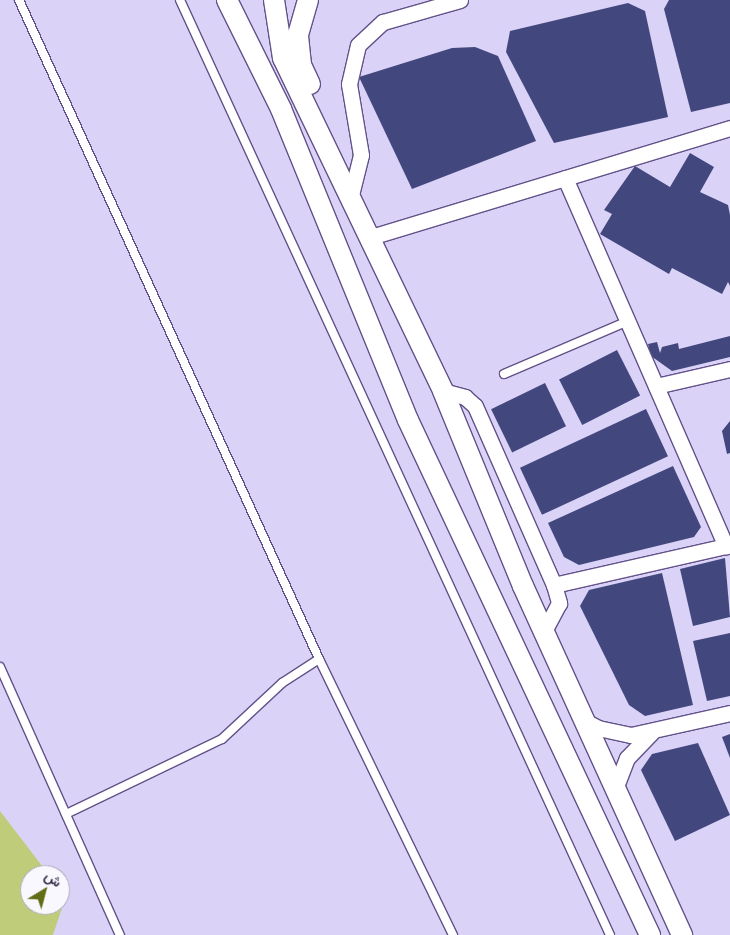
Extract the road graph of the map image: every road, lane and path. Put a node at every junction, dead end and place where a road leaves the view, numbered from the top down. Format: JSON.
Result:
{"nodes":[{"id":1,"x":19,"y":0,"type":"edge"},
{"id":2,"x":180,"y":0,"type":"edge"},
{"id":3,"x":227,"y":0,"type":"edge"},
{"id":4,"x":274,"y":0,"type":"edge"},
{"id":5,"x":308,"y":0,"type":"edge"},
{"id":6,"x":460,"y":0,"type":"edge"},
{"id":7,"x":730,"y":129,"type":"edge"},
{"id":8,"x":334,"y":158,"type":"junction"},
{"id":9,"x":565,"y":178,"type":"junction"},
{"id":10,"x":351,"y":195,"type":"junction"},
{"id":11,"x":371,"y":237,"type":"junction"},
{"id":12,"x":628,"y":321,"type":"junction"},
{"id":13,"x":730,"y":369,"type":"edge"},
{"id":14,"x":504,"y":374,"type":"dead end"},
{"id":15,"x":656,"y":386,"type":"junction"},
{"id":16,"x":442,"y":391,"type":"junction"},
{"id":17,"x":728,"y":546,"type":"edge"},
{"id":18,"x":554,"y":585,"type":"junction"},
{"id":19,"x":544,"y":631,"type":"junction"},
{"id":20,"x":320,"y":659,"type":"junction"},
{"id":21,"x":0,"y":667,"type":"edge"},
{"id":22,"x":730,"y":713,"type":"edge"},
{"id":23,"x":583,"y":720,"type":"junction"},
{"id":24,"x":651,"y":733,"type":"junction"},
{"id":25,"x":615,"y":789,"type":"junction"},
{"id":26,"x":66,"y":814,"type":"junction"},
{"id":27,"x":120,"y":935,"type":"edge"},
{"id":28,"x":453,"y":935,"type":"edge"},
{"id":29,"x":610,"y":935,"type":"edge"},
{"id":30,"x":650,"y":935,"type":"edge"},
{"id":31,"x":682,"y":935,"type":"edge"}],
"edges":[{"from":1,"to":20,"type":"lane"},
{"from":2,"to":29,"type":"lane"},
{"from":3,"to":30,"type":"main road"},
{"from":4,"to":8,"type":"main road"},
{"from":5,"to":8,"type":"main road"},
{"from":6,"to":10,"type":"street"},
{"from":7,"to":9,"type":"street"},
{"from":8,"to":10,"type":"main road"},
{"from":9,"to":11,"type":"street"},
{"from":9,"to":12,"type":"street"},
{"from":10,"to":11,"type":"main road"},
{"from":11,"to":16,"type":"main road"},
{"from":12,"to":14,"type":"lane"},
{"from":12,"to":15,"type":"street"},
{"from":13,"to":15,"type":"street"},
{"from":15,"to":17,"type":"street"},
{"from":16,"to":18,"type":"street"},
{"from":16,"to":19,"type":"main road"},
{"from":17,"to":18,"type":"street"},
{"from":18,"to":19,"type":"street"},
{"from":19,"to":23,"type":"main road"},
{"from":20,"to":26,"type":"lane"},
{"from":20,"to":28,"type":"lane"},
{"from":21,"to":26,"type":"lane"},
{"from":22,"to":24,"type":"street"},
{"from":23,"to":24,"type":"street"},
{"from":23,"to":25,"type":"main road"},
{"from":24,"to":25,"type":"street"},
{"from":25,"to":31,"type":"main road"},
{"from":26,"to":27,"type":"lane"}]}
